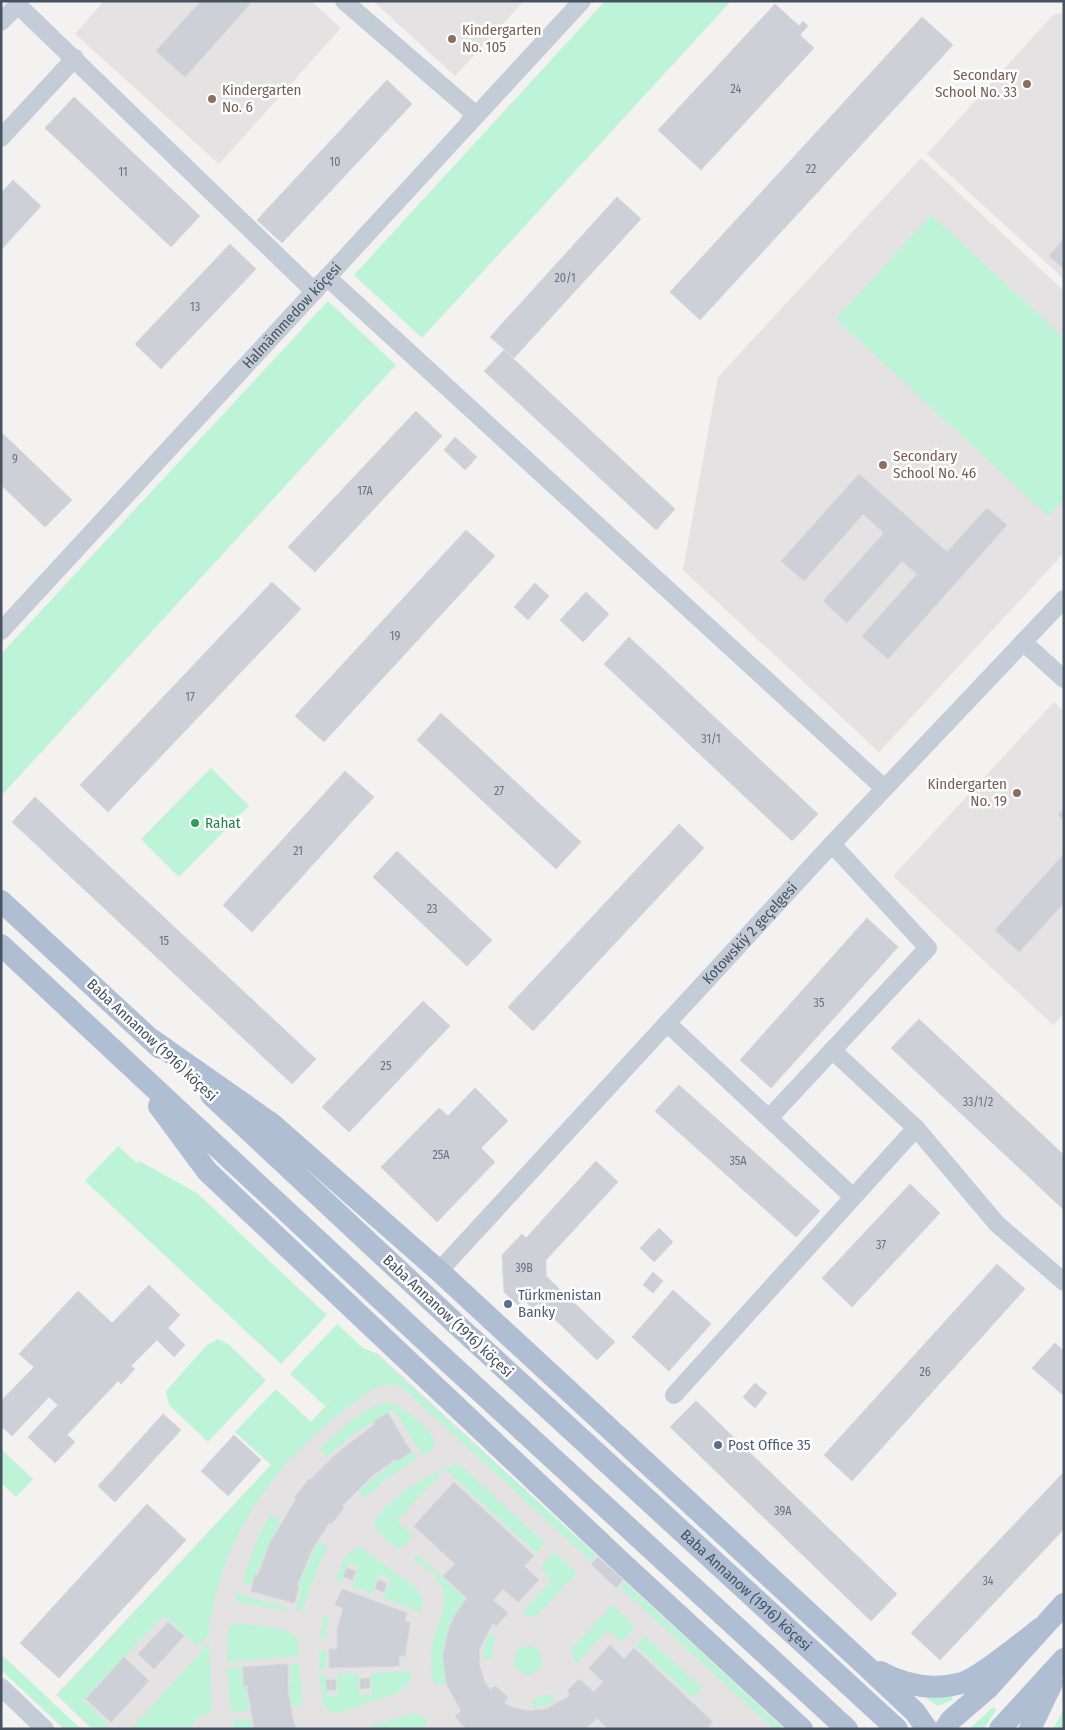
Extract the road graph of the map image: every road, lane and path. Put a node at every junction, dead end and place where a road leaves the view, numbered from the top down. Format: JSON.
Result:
{"nodes":[{"id":1,"x":344,"y":1,"type":"edge"},
{"id":2,"x":582,"y":1,"type":"edge"},
{"id":3,"x":17,"y":3,"type":"edge"},
{"id":4,"x":1,"y":22,"type":"edge"},
{"id":5,"x":75,"y":58,"type":"junction"},
{"id":6,"x":476,"y":115,"type":"junction"},
{"id":7,"x":1,"y":138,"type":"edge"},
{"id":8,"x":327,"y":278,"type":"junction"},
{"id":9,"x":314,"y":291,"type":"junction"},
{"id":10,"x":1064,"y":599,"type":"edge"},
{"id":11,"x":1,"y":631,"type":"edge"},
{"id":12,"x":1023,"y":642,"type":"junction"},
{"id":13,"x":1064,"y":680,"type":"edge"},
{"id":14,"x":884,"y":788,"type":"junction"},
{"id":15,"x":832,"y":844,"type":"junction"},
{"id":16,"x":1,"y":901,"type":"edge"},
{"id":17,"x":1,"y":945,"type":"edge"},
{"id":18,"x":667,"y":1023,"type":"junction"},
{"id":19,"x":148,"y":1037,"type":"junction"},
{"id":20,"x":832,"y":1050,"type":"junction"},
{"id":21,"x":128,"y":1063,"type":"junction"},
{"id":22,"x":769,"y":1118,"type":"junction"},
{"id":23,"x":916,"y":1128,"type":"junction"},
{"id":24,"x":852,"y":1196,"type":"junction"},
{"id":25,"x":439,"y":1271,"type":"junction"},
{"id":26,"x":1064,"y":1282,"type":"edge"},
{"id":27,"x":674,"y":1395,"type":"dead end"},
{"id":28,"x":1064,"y":1604,"type":"edge"},
{"id":29,"x":1041,"y":1628,"type":"junction"},
{"id":30,"x":1064,"y":1659,"type":"edge"},
{"id":31,"x":864,"y":1664,"type":"junction"},
{"id":32,"x":1,"y":1687,"type":"edge"},
{"id":33,"x":45,"y":1729,"type":"edge"},
{"id":34,"x":803,"y":1729,"type":"edge"},
{"id":35,"x":848,"y":1729,"type":"edge"},
{"id":36,"x":897,"y":1729,"type":"edge"},
{"id":37,"x":927,"y":1729,"type":"edge"},
{"id":38,"x":945,"y":1729,"type":"edge"},
{"id":39,"x":1000,"y":1729,"type":"edge"},
{"id":40,"x":1030,"y":1729,"type":"edge"}],
"edges":[{"from":1,"to":6,"type":"street"},
{"from":2,"to":6,"type":"street","name":"Halmämmedow köçesi"},
{"from":3,"to":4,"type":"street"},
{"from":3,"to":5,"type":"street"},
{"from":5,"to":7,"type":"street"},
{"from":5,"to":9,"type":"street"},
{"from":6,"to":8,"type":"street","name":"Halmämmedow köçesi"},
{"from":6,"to":9,"type":"street"},
{"from":8,"to":9,"type":"street","name":"Halmämmedow köçesi"},
{"from":8,"to":14,"type":"street"},
{"from":9,"to":11,"type":"street","name":"Halmämmedow köçesi"},
{"from":10,"to":12,"type":"street","name":"Kotowskiý 2 geçelgesi"},
{"from":12,"to":13,"type":"street"},
{"from":12,"to":14,"type":"street","name":"Kotowskiý 2 geçelgesi"},
{"from":14,"to":15,"type":"street","name":"Kotowskiý 2 geçelgesi"},
{"from":15,"to":18,"type":"street","name":"Kotowskiý 2 geçelgesi"},
{"from":15,"to":20,"type":"street"},
{"from":16,"to":19,"type":"main road","name":"Baba Annanow (1916) köçesi"},
{"from":17,"to":21,"type":"main road"},
{"from":18,"to":22,"type":"street"},
{"from":18,"to":25,"type":"street","name":"Kotowskiý 2 geçelgesi"},
{"from":19,"to":25,"type":"main road"},
{"from":19,"to":36,"type":"main road","name":"Baba Annanow (1916) köçesi","bridge":true},
{"from":20,"to":22,"type":"street"},
{"from":20,"to":23,"type":"street"},
{"from":21,"to":34,"type":"main road"},
{"from":21,"to":35,"type":"main road"},
{"from":22,"to":24,"type":"street"},
{"from":23,"to":24,"type":"street"},
{"from":23,"to":26,"type":"street"},
{"from":24,"to":27,"type":"street"},
{"from":25,"to":31,"type":"main road"},
{"from":28,"to":29,"type":"main road"},
{"from":29,"to":31,"type":"main road"},
{"from":29,"to":38,"type":"main road"},
{"from":30,"to":39,"type":"main road"},
{"from":30,"to":40,"type":"main road"},
{"from":31,"to":35,"type":"main road"},
{"from":31,"to":37,"type":"main road"},
{"from":32,"to":33,"type":"street"}]}
